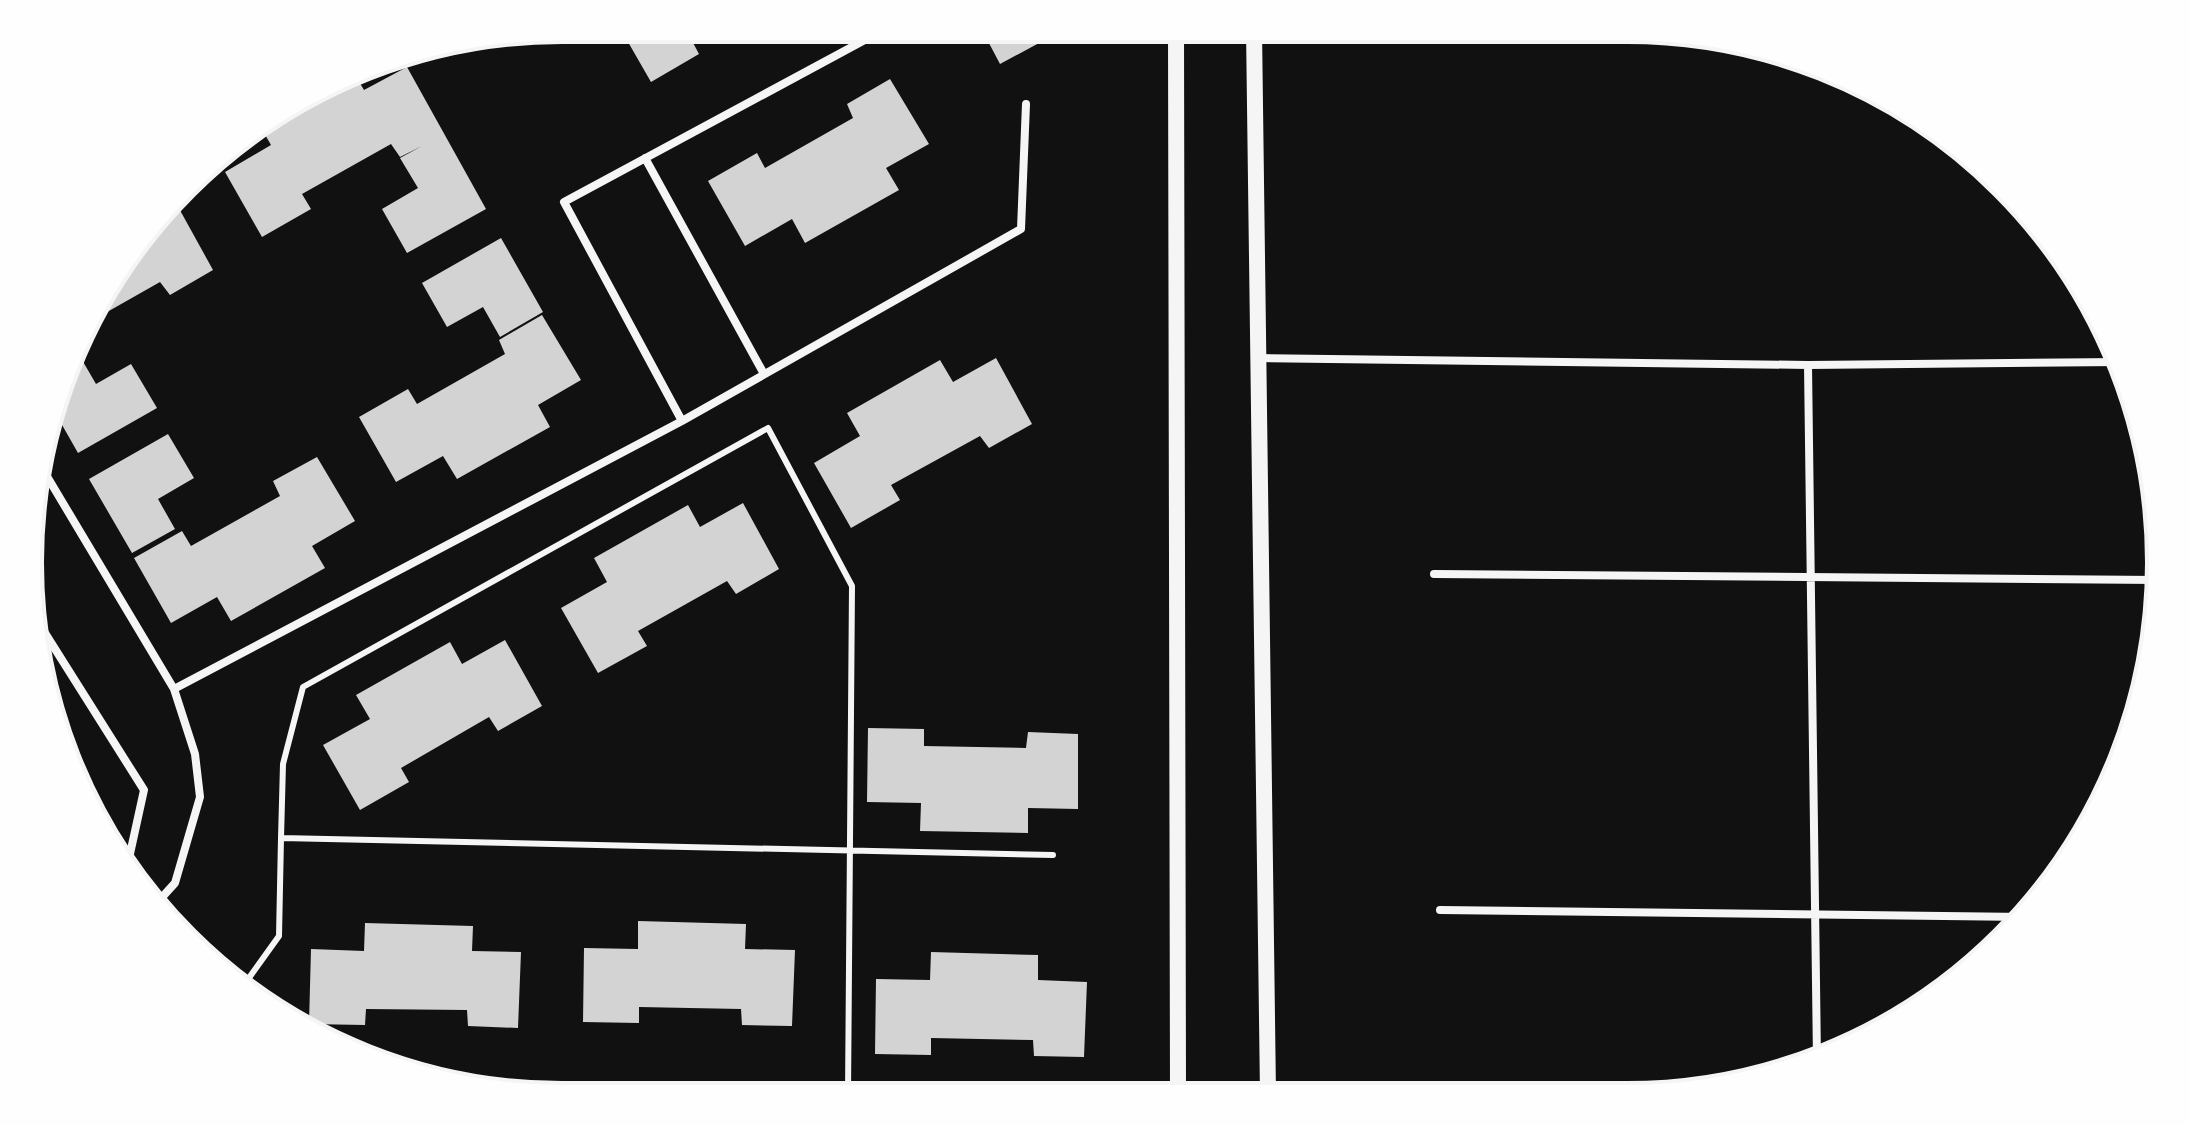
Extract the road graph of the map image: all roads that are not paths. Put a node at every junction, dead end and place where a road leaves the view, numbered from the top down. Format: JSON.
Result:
{"nodes":[{"id":1,"x":861,"y":42,"type":"edge"},
{"id":2,"x":1176,"y":42,"type":"edge"},
{"id":3,"x":1254,"y":42,"type":"edge"},
{"id":4,"x":1026,"y":104,"type":"dead end"},
{"id":5,"x":645,"y":158,"type":"junction"},
{"id":6,"x":1258,"y":358,"type":"junction"},
{"id":7,"x":2107,"y":362,"type":"edge"},
{"id":8,"x":1808,"y":365,"type":"junction"},
{"id":9,"x":764,"y":374,"type":"junction"},
{"id":10,"x":682,"y":421,"type":"junction"},
{"id":11,"x":49,"y":479,"type":"edge"},
{"id":12,"x":1434,"y":574,"type":"dead end"},
{"id":13,"x":1810,"y":575,"type":"junction"},
{"id":14,"x":2146,"y":580,"type":"edge"},
{"id":15,"x":47,"y":636,"type":"edge"},
{"id":16,"x":174,"y":689,"type":"junction"},
{"id":17,"x":281,"y":838,"type":"junction"},
{"id":18,"x":850,"y":851,"type":"junction"},
{"id":19,"x":130,"y":852,"type":"edge"},
{"id":20,"x":1053,"y":855,"type":"dead end"},
{"id":21,"x":163,"y":896,"type":"edge"},
{"id":22,"x":1440,"y":910,"type":"dead end"},
{"id":23,"x":1815,"y":914,"type":"junction"},
{"id":24,"x":2008,"y":917,"type":"edge"},
{"id":25,"x":249,"y":977,"type":"edge"},
{"id":26,"x":1817,"y":1046,"type":"edge"},
{"id":27,"x":848,"y":1083,"type":"edge"},
{"id":28,"x":1178,"y":1083,"type":"edge"},
{"id":29,"x":1268,"y":1083,"type":"edge"}],
"edges":[{"from":1,"to":5,"type":"street"},
{"from":2,"to":28,"type":"main road"},
{"from":3,"to":6,"type":"main road"},
{"from":4,"to":9,"type":"street"},
{"from":5,"to":9,"type":"street"},
{"from":5,"to":10,"type":"street"},
{"from":6,"to":8,"type":"street"},
{"from":6,"to":29,"type":"main road"},
{"from":7,"to":8,"type":"street"},
{"from":8,"to":13,"type":"street"},
{"from":9,"to":10,"type":"street"},
{"from":10,"to":16,"type":"street"},
{"from":11,"to":16,"type":"street"},
{"from":12,"to":13,"type":"street"},
{"from":13,"to":14,"type":"street"},
{"from":13,"to":23,"type":"street"},
{"from":15,"to":19,"type":"street"},
{"from":16,"to":21,"type":"street"},
{"from":17,"to":18,"type":"lane"},
{"from":17,"to":18,"type":"lane"},
{"from":17,"to":25,"type":"lane"},
{"from":18,"to":20,"type":"lane"},
{"from":18,"to":27,"type":"lane"},
{"from":22,"to":23,"type":"street"},
{"from":23,"to":24,"type":"street"},
{"from":23,"to":26,"type":"street"}]}
